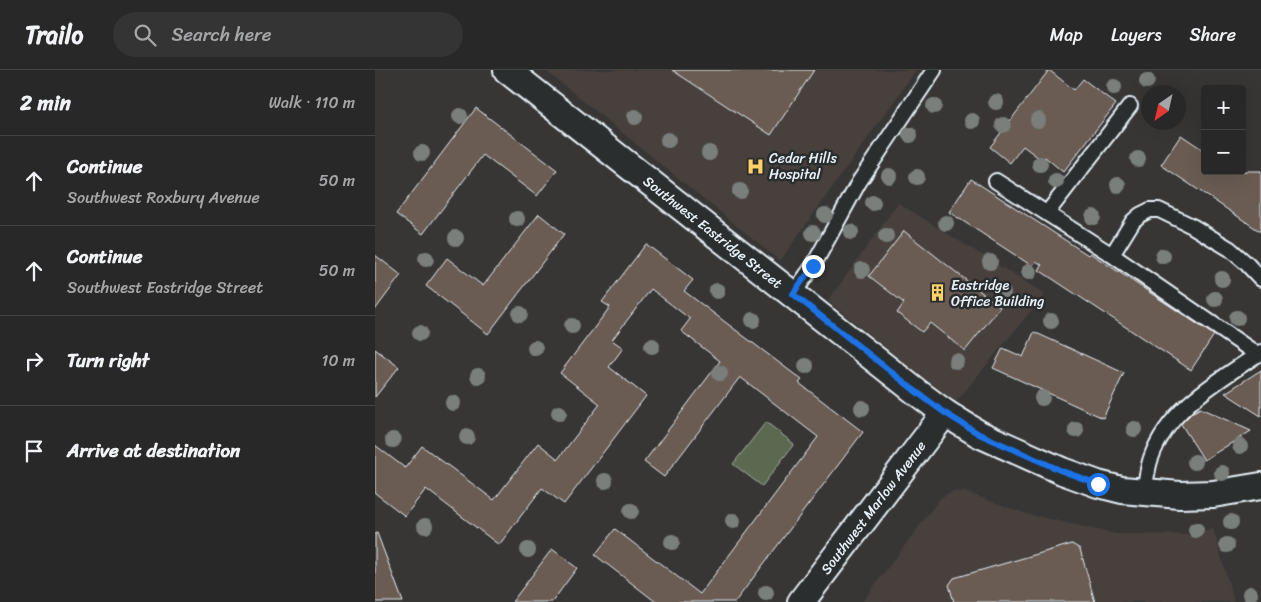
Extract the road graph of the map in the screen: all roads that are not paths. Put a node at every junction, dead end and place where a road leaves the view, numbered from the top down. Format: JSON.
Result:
{"nodes":[{"id":1,"x":507,"y":70,"type":"edge"},
{"id":2,"x":935,"y":70,"type":"edge"},
{"id":3,"x":1130,"y":106,"type":"dead end"},
{"id":4,"x":996,"y":181,"type":"dead end"},
{"id":5,"x":1047,"y":213,"type":"junction"},
{"id":6,"x":1112,"y":255,"type":"junction"},
{"id":7,"x":1261,"y":279,"type":"edge"},
{"id":8,"x":793,"y":294,"type":"junction"},
{"id":9,"x":1259,"y":353,"type":"edge"},
{"id":10,"x":945,"y":413,"type":"junction"},
{"id":11,"x":1261,"y":486,"type":"edge"},
{"id":12,"x":1144,"y":493,"type":"junction"},
{"id":13,"x":801,"y":602,"type":"edge"}],
"edges":[{"from":1,"to":8,"type":"street","name":"Southwest Eastridge Street"},
{"from":2,"to":8,"type":"lane"},
{"from":3,"to":5,"type":"lane"},
{"from":4,"to":5,"type":"lane"},
{"from":5,"to":6,"type":"lane"},
{"from":6,"to":7,"type":"lane"},
{"from":6,"to":9,"type":"lane"},
{"from":8,"to":10,"type":"street","name":"Southwest Eastridge Street"},
{"from":9,"to":12,"type":"lane"},
{"from":10,"to":12,"type":"street","name":"Southwest Eastridge Street"},
{"from":10,"to":13,"type":"street","name":"Southwest Marlow Avenue"},
{"from":11,"to":12,"type":"street","name":"Southwest Eastridge Street"}]}
